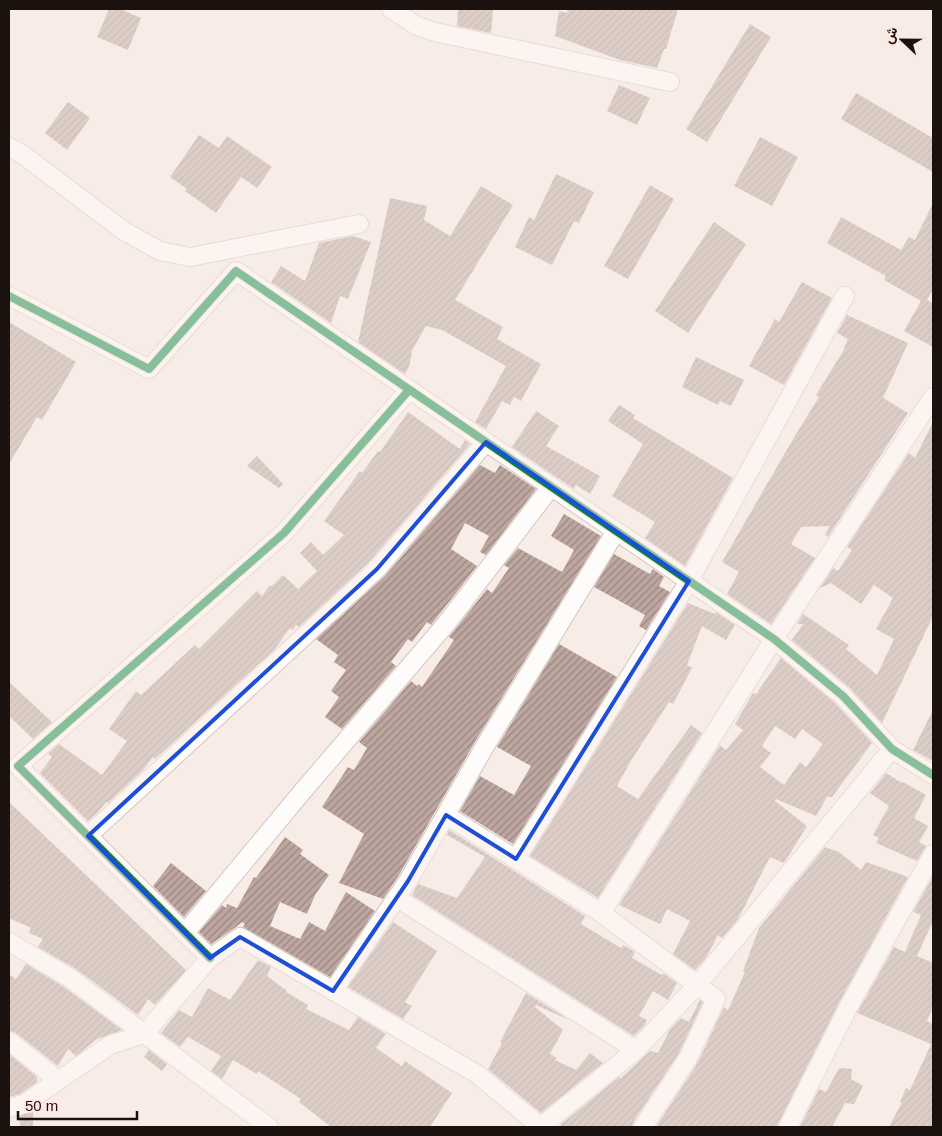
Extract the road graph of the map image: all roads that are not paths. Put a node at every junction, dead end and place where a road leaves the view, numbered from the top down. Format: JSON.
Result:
{"nodes":[{"id":1,"x":391,"y":9,"type":"edge"},
{"id":2,"x":670,"y":82,"type":"dead end"},
{"id":3,"x":9,"y":147,"type":"edge"},
{"id":4,"x":359,"y":224,"type":"dead end"},
{"id":5,"x":9,"y":296,"type":"edge"},
{"id":6,"x":845,"y":296,"type":"dead end"},
{"id":7,"x":409,"y":390,"type":"junction"},
{"id":8,"x":933,"y":397,"type":"edge"},
{"id":9,"x":486,"y":442,"type":"junction"},
{"id":10,"x":551,"y":486,"type":"junction"},
{"id":11,"x":616,"y":531,"type":"junction"},
{"id":12,"x":689,"y":581,"type":"junction"},
{"id":13,"x":774,"y":639,"type":"junction"},
{"id":14,"x":892,"y":749,"type":"junction"},
{"id":15,"x":13,"y":763,"type":"edge"},
{"id":16,"x":933,"y":775,"type":"edge"},
{"id":17,"x":446,"y":814,"type":"junction"},
{"id":18,"x":88,"y":836,"type":"junction"},
{"id":19,"x":933,"y":854,"type":"edge"},
{"id":20,"x":516,"y":859,"type":"junction"},
{"id":21,"x":397,"y":898,"type":"junction"},
{"id":22,"x":600,"y":914,"type":"junction"},
{"id":23,"x":185,"y":933,"type":"junction"},
{"id":24,"x":9,"y":942,"type":"edge"},
{"id":25,"x":210,"y":958,"type":"junction"},
{"id":26,"x":698,"y":984,"type":"junction"},
{"id":27,"x":333,"y":991,"type":"junction"},
{"id":28,"x":144,"y":1034,"type":"junction"},
{"id":29,"x":9,"y":1041,"type":"edge"},
{"id":30,"x":636,"y":1050,"type":"junction"},
{"id":31,"x":58,"y":1080,"type":"junction"},
{"id":32,"x":9,"y":1108,"type":"edge"},
{"id":33,"x":269,"y":1127,"type":"edge"},
{"id":34,"x":541,"y":1127,"type":"edge"},
{"id":35,"x":643,"y":1127,"type":"edge"},
{"id":36,"x":788,"y":1127,"type":"edge"}],
"edges":[{"from":1,"to":2,"type":"street"},
{"from":3,"to":4,"type":"street"},
{"from":5,"to":7,"type":"street"},
{"from":6,"to":12,"type":"street"},
{"from":7,"to":9,"type":"street"},
{"from":7,"to":15,"type":"street"},
{"from":8,"to":13,"type":"street"},
{"from":9,"to":10,"type":"street"},
{"from":9,"to":18,"type":"street"},
{"from":10,"to":11,"type":"street"},
{"from":10,"to":23,"type":"street"},
{"from":11,"to":12,"type":"street"},
{"from":11,"to":17,"type":"street"},
{"from":12,"to":13,"type":"street"},
{"from":12,"to":20,"type":"street"},
{"from":13,"to":14,"type":"street"},
{"from":13,"to":22,"type":"street"},
{"from":14,"to":16,"type":"street"},
{"from":14,"to":26,"type":"street"},
{"from":15,"to":18,"type":"street"},
{"from":17,"to":20,"type":"street"},
{"from":17,"to":21,"type":"street"},
{"from":18,"to":23,"type":"street"},
{"from":19,"to":36,"type":"street"},
{"from":20,"to":22,"type":"street"},
{"from":21,"to":27,"type":"street"},
{"from":21,"to":30,"type":"street"},
{"from":22,"to":26,"type":"street"},
{"from":23,"to":25,"type":"street"},
{"from":24,"to":28,"type":"street"},
{"from":25,"to":27,"type":"street"},
{"from":25,"to":28,"type":"street"},
{"from":26,"to":30,"type":"street"},
{"from":26,"to":35,"type":"street"},
{"from":27,"to":34,"type":"street"},
{"from":28,"to":31,"type":"street"},
{"from":28,"to":33,"type":"street"},
{"from":29,"to":31,"type":"street"},
{"from":30,"to":34,"type":"street"},
{"from":31,"to":32,"type":"street"}]}
